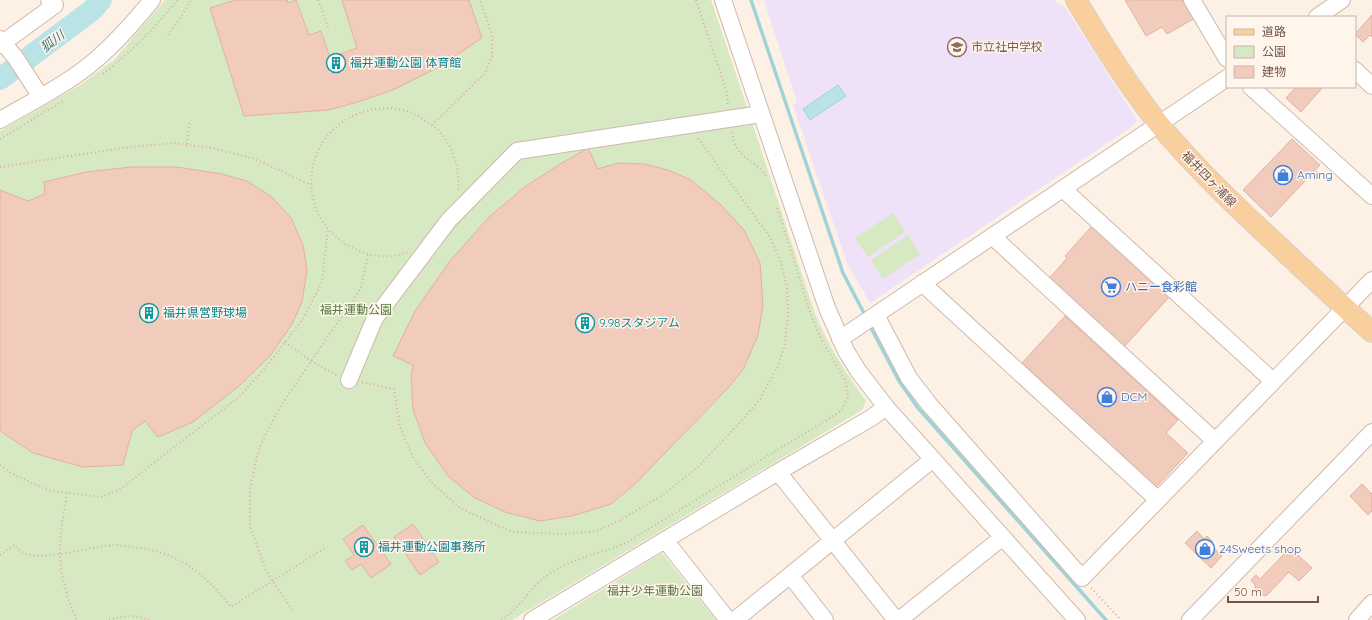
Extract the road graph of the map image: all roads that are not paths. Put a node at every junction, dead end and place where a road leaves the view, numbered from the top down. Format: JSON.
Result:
{"nodes":[{"id":1,"x":49,"y":0,"type":"edge"},
{"id":2,"x":152,"y":0,"type":"edge"},
{"id":3,"x":723,"y":0,"type":"edge"},
{"id":4,"x":1076,"y":0,"type":"edge"},
{"id":5,"x":1192,"y":0,"type":"edge"},
{"id":6,"x":1342,"y":0,"type":"edge"},
{"id":7,"x":1318,"y":16,"type":"edge"},
{"id":8,"x":1,"y":42,"type":"edge"},
{"id":9,"x":1226,"y":57,"type":"edge"},
{"id":10,"x":1356,"y":71,"type":"edge"},
{"id":11,"x":1226,"y":79,"type":"edge"},
{"id":12,"x":1372,"y":86,"type":"edge"},
{"id":13,"x":1252,"y":88,"type":"edge"},
{"id":14,"x":38,"y":92,"type":"junction"},
{"id":15,"x":761,"y":114,"type":"junction"},
{"id":16,"x":0,"y":120,"type":"edge"},
{"id":17,"x":1159,"y":124,"type":"junction"},
{"id":18,"x":1063,"y":188,"type":"junction"},
{"id":19,"x":1372,"y":196,"type":"edge"},
{"id":20,"x":992,"y":236,"type":"junction"},
{"id":21,"x":1372,"y":280,"type":"edge"},
{"id":22,"x":922,"y":283,"type":"junction"},
{"id":23,"x":1345,"y":307,"type":"junction"},
{"id":24,"x":870,"y":318,"type":"junction"},
{"id":25,"x":1372,"y":332,"type":"edge"},
{"id":26,"x":840,"y":339,"type":"junction"},
{"id":27,"x":349,"y":380,"type":"road end"},
{"id":28,"x":1273,"y":381,"type":"junction"},
{"id":29,"x":886,"y":407,"type":"junction"},
{"id":30,"x":1372,"y":432,"type":"edge"},
{"id":31,"x":1215,"y":441,"type":"junction"},
{"id":32,"x":933,"y":459,"type":"junction"},
{"id":33,"x":778,"y":472,"type":"junction"},
{"id":34,"x":1158,"y":500,"type":"junction"},
{"id":35,"x":1002,"y":537,"type":"junction"},
{"id":36,"x":665,"y":540,"type":"junction"},
{"id":37,"x":832,"y":541,"type":"junction"},
{"id":38,"x":790,"y":575,"type":"junction"},
{"id":39,"x":1371,"y":606,"type":"edge"},
{"id":40,"x":1071,"y":618,"type":"edge"},
{"id":41,"x":532,"y":620,"type":"edge"},
{"id":42,"x":728,"y":620,"type":"edge"},
{"id":43,"x":735,"y":620,"type":"edge"},
{"id":44,"x":825,"y":620,"type":"edge"},
{"id":45,"x":896,"y":620,"type":"edge"},
{"id":46,"x":899,"y":620,"type":"edge"},
{"id":47,"x":1190,"y":620,"type":"edge"},
{"id":48,"x":1357,"y":620,"type":"edge"}],
"edges":[{"from":1,"to":8,"type":"street"},
{"from":2,"to":14,"type":"street"},
{"from":3,"to":15,"type":"street"},
{"from":4,"to":17,"type":"main road","name":"福井四ヶ浦線"},
{"from":5,"to":9,"type":"street"},
{"from":6,"to":7,"type":"street"},
{"from":8,"to":14,"type":"street"},
{"from":10,"to":12,"type":"street"},
{"from":11,"to":17,"type":"street"},
{"from":13,"to":19,"type":"street"},
{"from":14,"to":16,"type":"street"},
{"from":15,"to":26,"type":"street"},
{"from":15,"to":27,"type":"street"},
{"from":17,"to":18,"type":"street"},
{"from":17,"to":23,"type":"main road","name":"福井四ヶ浦線"},
{"from":18,"to":20,"type":"street"},
{"from":18,"to":28,"type":"street"},
{"from":20,"to":22,"type":"street"},
{"from":20,"to":31,"type":"street"},
{"from":21,"to":23,"type":"street"},
{"from":22,"to":24,"type":"street"},
{"from":22,"to":34,"type":"street"},
{"from":23,"to":25,"type":"main road","name":"福井四ヶ浦線"},
{"from":23,"to":28,"type":"street"},
{"from":24,"to":26,"type":"street"},
{"from":24,"to":34,"type":"street"},
{"from":26,"to":29,"type":"street"},
{"from":28,"to":31,"type":"street"},
{"from":29,"to":32,"type":"street"},
{"from":29,"to":33,"type":"street"},
{"from":30,"to":47,"type":"street"},
{"from":31,"to":34,"type":"street"},
{"from":32,"to":35,"type":"street"},
{"from":32,"to":37,"type":"street"},
{"from":33,"to":36,"type":"street"},
{"from":33,"to":37,"type":"street"},
{"from":35,"to":40,"type":"street"},
{"from":35,"to":46,"type":"street"},
{"from":36,"to":41,"type":"street"},
{"from":36,"to":42,"type":"street"},
{"from":37,"to":38,"type":"street"},
{"from":37,"to":45,"type":"street"},
{"from":38,"to":43,"type":"street"},
{"from":38,"to":44,"type":"street"},
{"from":39,"to":48,"type":"street"}]}
